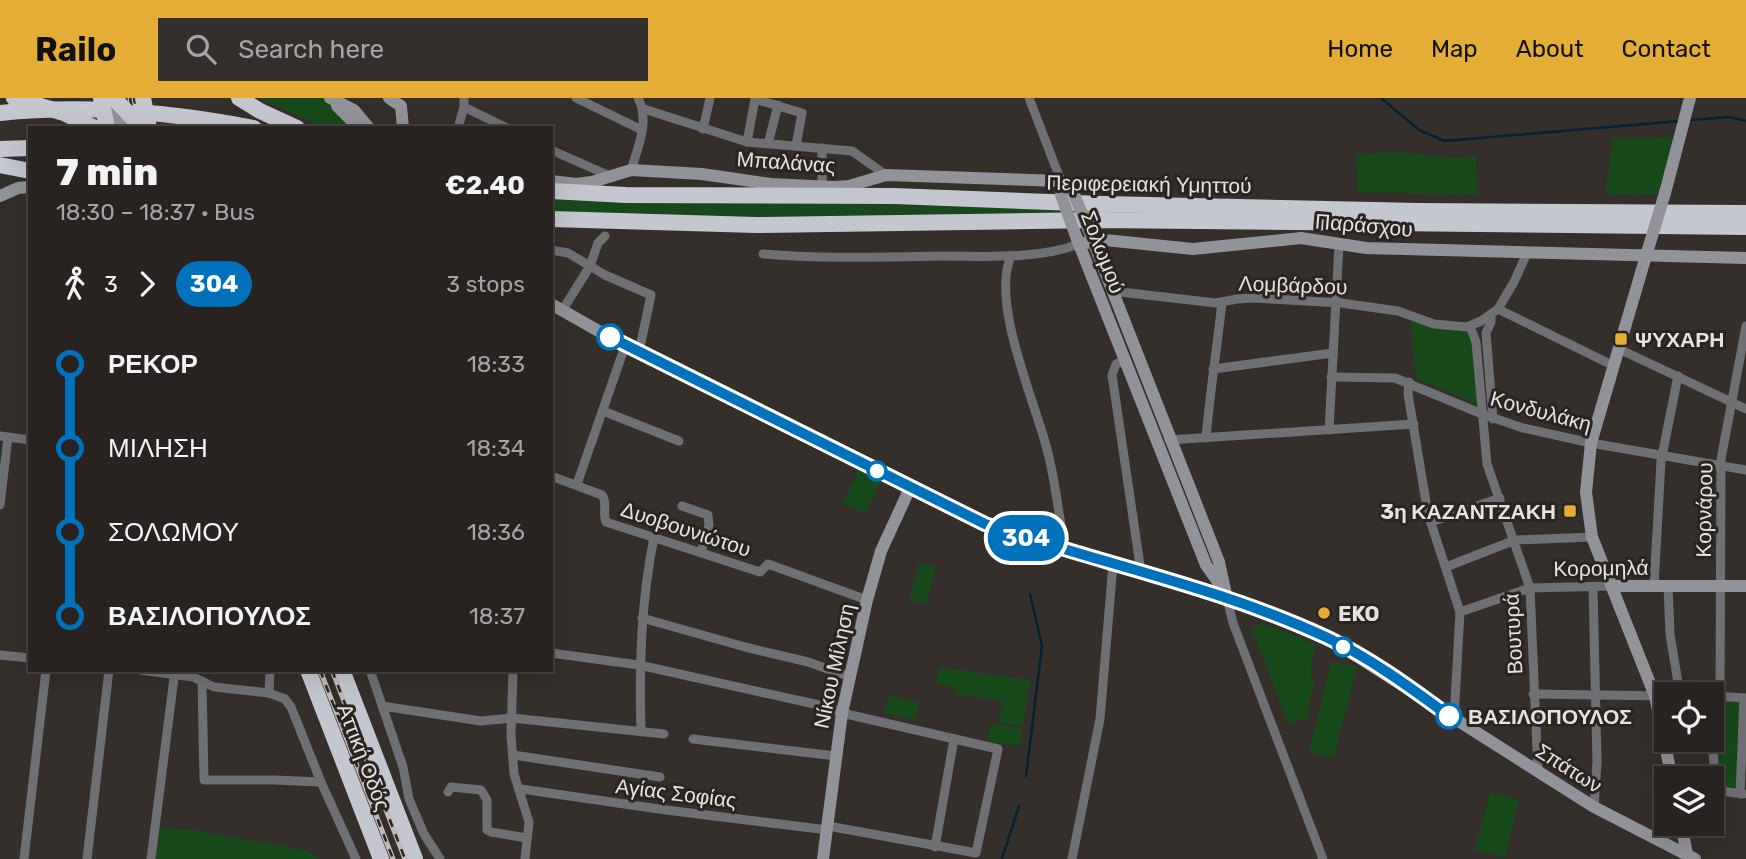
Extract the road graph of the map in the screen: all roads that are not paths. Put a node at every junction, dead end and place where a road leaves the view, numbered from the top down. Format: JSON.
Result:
{"nodes":[{"id":1,"x":14,"y":98,"type":"edge"},
{"id":2,"x":95,"y":98,"type":"edge"},
{"id":3,"x":101,"y":98,"type":"edge"},
{"id":4,"x":114,"y":98,"type":"edge"},
{"id":5,"x":143,"y":98,"type":"edge"},
{"id":6,"x":239,"y":98,"type":"edge"},
{"id":7,"x":329,"y":98,"type":"edge"},
{"id":8,"x":389,"y":98,"type":"edge"},
{"id":9,"x":576,"y":98,"type":"edge"},
{"id":10,"x":638,"y":98,"type":"edge"},
{"id":11,"x":710,"y":98,"type":"edge"},
{"id":12,"x":1029,"y":98,"type":"edge"},
{"id":13,"x":1690,"y":98,"type":"edge"},
{"id":14,"x":404,"y":102,"type":"edge"},
{"id":15,"x":464,"y":102,"type":"edge"},
{"id":16,"x":778,"y":105,"type":"junction"},
{"id":17,"x":644,"y":109,"type":"junction"},
{"id":18,"x":0,"y":113,"type":"edge"},
{"id":19,"x":350,"y":113,"type":"junction"},
{"id":20,"x":91,"y":126,"type":"edge"},
{"id":21,"x":107,"y":126,"type":"edge"},
{"id":22,"x":122,"y":126,"type":"edge"},
{"id":23,"x":140,"y":126,"type":"edge"},
{"id":24,"x":149,"y":126,"type":"edge"},
{"id":25,"x":238,"y":126,"type":"edge"},
{"id":26,"x":293,"y":126,"type":"edge"},
{"id":27,"x":358,"y":126,"type":"edge"},
{"id":28,"x":366,"y":126,"type":"edge"},
{"id":29,"x":406,"y":126,"type":"edge"},
{"id":30,"x":458,"y":126,"type":"edge"},
{"id":31,"x":504,"y":126,"type":"edge"},
{"id":32,"x":702,"y":129,"type":"junction"},
{"id":33,"x":642,"y":130,"type":"junction"},
{"id":34,"x":747,"y":142,"type":"junction"},
{"id":35,"x":768,"y":144,"type":"junction"},
{"id":36,"x":796,"y":146,"type":"junction"},
{"id":37,"x":28,"y":148,"type":"edge"},
{"id":38,"x":822,"y":148,"type":"junction"},
{"id":39,"x":0,"y":149,"type":"edge"},
{"id":40,"x":553,"y":151,"type":"edge"},
{"id":41,"x":0,"y":166,"type":"edge"},
{"id":42,"x":631,"y":170,"type":"junction"},
{"id":43,"x":28,"y":171,"type":"edge"},
{"id":44,"x":886,"y":175,"type":"junction"},
{"id":45,"x":611,"y":176,"type":"junction"},
{"id":46,"x":553,"y":181,"type":"edge"},
{"id":47,"x":1061,"y":181,"type":"junction"},
{"id":48,"x":822,"y":186,"type":"junction"},
{"id":49,"x":26,"y":189,"type":"edge"},
{"id":50,"x":553,"y":191,"type":"edge"},
{"id":51,"x":1068,"y":194,"type":"junction"},
{"id":52,"x":0,"y":196,"type":"edge"},
{"id":53,"x":1746,"y":213,"type":"edge"},
{"id":54,"x":553,"y":219,"type":"edge"},
{"id":55,"x":622,"y":222,"type":"junction"},
{"id":56,"x":553,"y":224,"type":"edge"},
{"id":57,"x":1746,"y":227,"type":"edge"},
{"id":58,"x":605,"y":236,"type":"dead end"},
{"id":59,"x":1092,"y":238,"type":"junction"},
{"id":60,"x":1078,"y":242,"type":"junction"},
{"id":61,"x":1339,"y":245,"type":"junction"},
{"id":62,"x":553,"y":250,"type":"edge"},
{"id":63,"x":1648,"y":251,"type":"junction"},
{"id":64,"x":1527,"y":253,"type":"junction"},
{"id":65,"x":763,"y":254,"type":"dead end"},
{"id":66,"x":1011,"y":256,"type":"junction"},
{"id":67,"x":1746,"y":258,"type":"edge"},
{"id":68,"x":590,"y":266,"type":"junction"},
{"id":69,"x":1112,"y":291,"type":"junction"},
{"id":70,"x":1222,"y":302,"type":"junction"},
{"id":71,"x":1336,"y":303,"type":"junction"},
{"id":72,"x":557,"y":308,"type":"edge"},
{"id":73,"x":1495,"y":312,"type":"junction"},
{"id":74,"x":1746,"y":326,"type":"edge"},
{"id":75,"x":1472,"y":330,"type":"junction"},
{"id":76,"x":1486,"y":332,"type":"junction"},
{"id":77,"x":625,"y":346,"type":"junction"},
{"id":78,"x":1619,"y":349,"type":"junction"},
{"id":79,"x":639,"y":352,"type":"junction"},
{"id":80,"x":1333,"y":353,"type":"junction"},
{"id":81,"x":1125,"y":360,"type":"junction"},
{"id":82,"x":1743,"y":360,"type":"edge"},
{"id":83,"x":1614,"y":366,"type":"junction"},
{"id":84,"x":1213,"y":369,"type":"junction"},
{"id":85,"x":1678,"y":376,"type":"junction"},
{"id":86,"x":1331,"y":377,"type":"junction"},
{"id":87,"x":1409,"y":382,"type":"junction"},
{"id":88,"x":1733,"y":403,"type":"junction"},
{"id":89,"x":1746,"y":409,"type":"edge"},
{"id":90,"x":603,"y":411,"type":"junction"},
{"id":91,"x":1482,"y":414,"type":"junction"},
{"id":92,"x":1493,"y":419,"type":"junction"},
{"id":93,"x":1414,"y":424,"type":"junction"},
{"id":94,"x":1329,"y":430,"type":"junction"},
{"id":95,"x":4,"y":437,"type":"edge"},
{"id":96,"x":1206,"y":438,"type":"junction"},
{"id":97,"x":28,"y":440,"type":"edge"},
{"id":98,"x":1169,"y":440,"type":"junction"},
{"id":99,"x":679,"y":441,"type":"dead end"},
{"id":100,"x":1591,"y":443,"type":"junction"},
{"id":101,"x":1662,"y":455,"type":"junction"},
{"id":102,"x":1721,"y":466,"type":"junction"},
{"id":103,"x":1746,"y":470,"type":"edge"},
{"id":104,"x":553,"y":477,"type":"edge"},
{"id":105,"x":577,"y":484,"type":"junction"},
{"id":106,"x":910,"y":488,"type":"junction"},
{"id":107,"x":1500,"y":498,"type":"junction"},
{"id":108,"x":0,"y":506,"type":"edge"},
{"id":109,"x":682,"y":506,"type":"dead end"},
{"id":110,"x":1431,"y":522,"type":"junction"},
{"id":111,"x":654,"y":537,"type":"junction"},
{"id":112,"x":1592,"y":537,"type":"junction"},
{"id":113,"x":1515,"y":540,"type":"junction"},
{"id":114,"x":1062,"y":549,"type":"junction"},
{"id":115,"x":701,"y":552,"type":"junction"},
{"id":116,"x":1113,"y":564,"type":"junction"},
{"id":117,"x":1446,"y":567,"type":"junction"},
{"id":118,"x":1141,"y":572,"type":"junction"},
{"id":119,"x":1612,"y":586,"type":"junction"},
{"id":120,"x":1654,"y":586,"type":"junction"},
{"id":121,"x":1668,"y":586,"type":"junction"},
{"id":122,"x":1721,"y":586,"type":"junction"},
{"id":123,"x":1746,"y":586,"type":"edge"},
{"id":124,"x":1594,"y":587,"type":"junction"},
{"id":125,"x":1530,"y":588,"type":"junction"},
{"id":126,"x":1226,"y":595,"type":"junction"},
{"id":127,"x":867,"y":600,"type":"junction"},
{"id":128,"x":1460,"y":612,"type":"junction"},
{"id":129,"x":642,"y":618,"type":"junction"},
{"id":130,"x":553,"y":653,"type":"edge"},
{"id":131,"x":0,"y":655,"type":"edge"},
{"id":132,"x":28,"y":658,"type":"edge"},
{"id":133,"x":639,"y":665,"type":"junction"},
{"id":134,"x":46,"y":672,"type":"edge"},
{"id":135,"x":109,"y":672,"type":"edge"},
{"id":136,"x":174,"y":672,"type":"edge"},
{"id":137,"x":270,"y":672,"type":"edge"},
{"id":138,"x":309,"y":672,"type":"edge"},
{"id":139,"x":345,"y":672,"type":"edge"},
{"id":140,"x":371,"y":672,"type":"edge"},
{"id":141,"x":513,"y":672,"type":"edge"},
{"id":142,"x":851,"y":677,"type":"junction"},
{"id":143,"x":202,"y":681,"type":"junction"},
{"id":144,"x":1654,"y":682,"type":"edge"},
{"id":145,"x":1678,"y":682,"type":"edge"},
{"id":146,"x":1717,"y":682,"type":"edge"},
{"id":147,"x":269,"y":693,"type":"junction"},
{"id":148,"x":1533,"y":694,"type":"junction"},
{"id":149,"x":1597,"y":695,"type":"junction"},
{"id":150,"x":1654,"y":696,"type":"edge"},
{"id":151,"x":1724,"y":697,"type":"edge"},
{"id":152,"x":1745,"y":698,"type":"edge"},
{"id":153,"x":382,"y":706,"type":"junction"},
{"id":154,"x":842,"y":713,"type":"junction"},
{"id":155,"x":512,"y":718,"type":"junction"},
{"id":156,"x":1454,"y":719,"type":"junction"},
{"id":157,"x":641,"y":732,"type":"junction"},
{"id":158,"x":664,"y":734,"type":"dead end"},
{"id":159,"x":954,"y":739,"type":"junction"},
{"id":160,"x":693,"y":740,"type":"dead end"},
{"id":161,"x":513,"y":755,"type":"junction"},
{"id":162,"x":836,"y":756,"type":"junction"},
{"id":163,"x":1538,"y":772,"type":"junction"},
{"id":164,"x":660,"y":777,"type":"dead end"},
{"id":165,"x":321,"y":782,"type":"junction"},
{"id":166,"x":521,"y":789,"type":"junction"},
{"id":167,"x":1724,"y":791,"type":"edge"},
{"id":168,"x":448,"y":792,"type":"dead end"},
{"id":169,"x":1743,"y":794,"type":"edge"},
{"id":170,"x":1594,"y":807,"type":"junction"},
{"id":171,"x":828,"y":828,"type":"junction"},
{"id":172,"x":1684,"y":836,"type":"edge"},
{"id":173,"x":527,"y":838,"type":"junction"},
{"id":174,"x":935,"y":847,"type":"junction"},
{"id":175,"x":1690,"y":858,"type":"edge"},
{"id":176,"x":24,"y":859,"type":"edge"},
{"id":177,"x":88,"y":859,"type":"edge"},
{"id":178,"x":151,"y":859,"type":"edge"},
{"id":179,"x":356,"y":859,"type":"edge"},
{"id":180,"x":381,"y":859,"type":"edge"},
{"id":181,"x":415,"y":859,"type":"edge"},
{"id":182,"x":440,"y":859,"type":"edge"},
{"id":183,"x":525,"y":859,"type":"edge"},
{"id":184,"x":822,"y":859,"type":"edge"},
{"id":185,"x":1072,"y":859,"type":"edge"},
{"id":186,"x":1324,"y":859,"type":"edge"}],
"edges":[{"from":1,"to":20,"type":"highway","bridge":true},
{"from":2,"to":22,"type":"street","bridge":true},
{"from":3,"to":21,"type":"highway","bridge":true},
{"from":4,"to":23,"type":"highway","bridge":true},
{"from":5,"to":24,"type":"highway","bridge":true},
{"from":6,"to":26,"type":"highway"},
{"from":7,"to":19,"type":"street"},
{"from":8,"to":14,"type":"street"},
{"from":9,"to":33,"type":"street"},
{"from":10,"to":17,"type":"street"},
{"from":11,"to":32,"type":"street"},
{"from":12,"to":47,"type":"street"},
{"from":13,"to":63,"type":"street","bridge":true},
{"from":14,"to":29,"type":"street"},
{"from":15,"to":30,"type":"street"},
{"from":15,"to":31,"type":"street"},
{"from":16,"to":34,"type":"street"},
{"from":16,"to":35,"type":"street"},
{"from":16,"to":36,"type":"street"},
{"from":17,"to":32,"type":"street"},
{"from":17,"to":33,"type":"street"},
{"from":18,"to":25,"type":"highway"},
{"from":19,"to":27,"type":"street"},
{"from":19,"to":28,"type":"street"},
{"from":32,"to":34,"type":"street"},
{"from":33,"to":42,"type":"street"},
{"from":34,"to":35,"type":"street"},
{"from":35,"to":36,"type":"street"},
{"from":36,"to":38,"type":"street"},
{"from":37,"to":39,"type":"highway"},
{"from":38,"to":44,"type":"street"},
{"from":38,"to":48,"type":"street"},
{"from":40,"to":45,"type":"street"},
{"from":41,"to":43,"type":"highway"},
{"from":42,"to":45,"type":"street","name":"Μπαλάνας"},
{"from":42,"to":48,"type":"street","name":"Μπαλάνας"},
{"from":44,"to":47,"type":"street","name":"Μπαλάνας"},
{"from":44,"to":48,"type":"street","name":"Μπαλάνας"},
{"from":45,"to":46,"type":"street","name":"Μπαλάνας"},
{"from":47,"to":51,"type":"street","name":"Σολωμού"},
{"from":49,"to":52,"type":"street"},
{"from":50,"to":53,"type":"highway","name":"Περιφερειακή Υμηττού"},
{"from":51,"to":59,"type":"street","name":"Σολωμού","bridge":true},
{"from":51,"to":60,"type":"street","name":"Σολωμού","bridge":true},
{"from":54,"to":55,"type":"highway","name":"Περιφερειακή Υμηττού"},
{"from":55,"to":56,"type":"highway"},
{"from":55,"to":57,"type":"highway","name":"Περιφερειακή Υμηττού"},
{"from":58,"to":68,"type":"street"},
{"from":59,"to":60,"type":"street","name":"Παράσχου"},
{"from":59,"to":61,"type":"street","name":"Παράσχου"},
{"from":59,"to":69,"type":"street","name":"Σολωμού"},
{"from":60,"to":66,"type":"street"},
{"from":60,"to":81,"type":"street","name":"Σολωμού"},
{"from":61,"to":64,"type":"street","name":"Παράσχου"},
{"from":61,"to":71,"type":"street"},
{"from":62,"to":68,"type":"street"},
{"from":63,"to":64,"type":"street","name":"Παράσχου"},
{"from":63,"to":67,"type":"street","name":"Παράσχου"},
{"from":63,"to":78,"type":"street"},
{"from":64,"to":73,"type":"street"},
{"from":65,"to":66,"type":"street"},
{"from":66,"to":114,"type":"street"},
{"from":68,"to":72,"type":"street"},
{"from":68,"to":79,"type":"street"},
{"from":69,"to":70,"type":"street","name":"Λομβάρδου"},
{"from":69,"to":98,"type":"street","name":"Σολωμού"},
{"from":70,"to":71,"type":"street","name":"Λομβάρδου"},
{"from":70,"to":84,"type":"street"},
{"from":71,"to":75,"type":"street","name":"Λομβάρδου"},
{"from":71,"to":80,"type":"street"},
{"from":72,"to":77,"type":"street","name":"Σπάτων"},
{"from":73,"to":75,"type":"street"},
{"from":73,"to":76,"type":"street"},
{"from":73,"to":83,"type":"street"},
{"from":74,"to":82,"type":"street","name":"Κορνάρου"},
{"from":75,"to":76,"type":"street"},
{"from":75,"to":91,"type":"street","name":"Βουτυρά"},
{"from":76,"to":92,"type":"street"},
{"from":77,"to":79,"type":"street","name":"Σπάτων"},
{"from":77,"to":90,"type":"street"},
{"from":78,"to":83,"type":"street"},
{"from":78,"to":85,"type":"street"},
{"from":79,"to":106,"type":"street","name":"Σπάτων"},
{"from":80,"to":84,"type":"street"},
{"from":80,"to":86,"type":"street"},
{"from":81,"to":118,"type":"street"},
{"from":81,"to":126,"type":"street","name":"Σολωμού"},
{"from":82,"to":88,"type":"street","name":"Κορνάρου"},
{"from":83,"to":100,"type":"street"},
{"from":84,"to":96,"type":"street"},
{"from":85,"to":88,"type":"street"},
{"from":85,"to":101,"type":"street"},
{"from":86,"to":87,"type":"street","name":"Κονδυλάκη"},
{"from":86,"to":94,"type":"street"},
{"from":87,"to":91,"type":"street","name":"Κονδυλάκη"},
{"from":87,"to":93,"type":"street"},
{"from":88,"to":89,"type":"street"},
{"from":88,"to":102,"type":"street","name":"Κορνάρου"},
{"from":90,"to":99,"type":"street"},
{"from":90,"to":105,"type":"street"},
{"from":91,"to":92,"type":"street","name":"Κονδυλάκη"},
{"from":91,"to":107,"type":"street","name":"Βουτυρά"},
{"from":92,"to":100,"type":"street","name":"Κονδυλάκη"},
{"from":93,"to":94,"type":"street"},
{"from":93,"to":110,"type":"street"},
{"from":94,"to":96,"type":"street"},
{"from":95,"to":97,"type":"street"},
{"from":95,"to":108,"type":"street"},
{"from":96,"to":98,"type":"street"},
{"from":98,"to":126,"type":"street","name":"Σολωμού"},
{"from":100,"to":101,"type":"street","name":"Κονδυλάκη"},
{"from":100,"to":112,"type":"street"},
{"from":101,"to":102,"type":"street","name":"Κονδυλάκη"},
{"from":101,"to":120,"type":"street"},
{"from":102,"to":103,"type":"street","name":"Κονδυλάκη"},
{"from":102,"to":122,"type":"street","name":"Κορνάρου"},
{"from":104,"to":105,"type":"street","name":"Δυοβουνιώτου"},
{"from":105,"to":111,"type":"street","name":"Δυοβουνιώτου"},
{"from":106,"to":114,"type":"street","name":"Σπάτων"},
{"from":106,"to":127,"type":"street","name":"Νίκου Μίληση"},
{"from":107,"to":110,"type":"street"},
{"from":107,"to":113,"type":"street","name":"Βουτυρά"},
{"from":109,"to":115,"type":"street"},
{"from":110,"to":117,"type":"street"},
{"from":111,"to":115,"type":"street","name":"Δυοβουνιώτου"},
{"from":111,"to":129,"type":"street"},
{"from":112,"to":113,"type":"street"},
{"from":112,"to":119,"type":"street"},
{"from":113,"to":117,"type":"street"},
{"from":113,"to":125,"type":"street","name":"Βουτυρά"},
{"from":114,"to":116,"type":"street","name":"Σπάτων"},
{"from":115,"to":127,"type":"street","name":"Δυοβουνιώτου"},
{"from":116,"to":118,"type":"street","name":"Σπάτων"},
{"from":116,"to":185,"type":"street"},
{"from":117,"to":128,"type":"street"},
{"from":118,"to":126,"type":"street","name":"Σπάτων"},
{"from":119,"to":120,"type":"street","name":"Κορομηλά"},
{"from":119,"to":124,"type":"street","name":"Κορομηλά"},
{"from":119,"to":144,"type":"street"},
{"from":120,"to":121,"type":"street","name":"Κορομηλά"},
{"from":121,"to":122,"type":"street","name":"Κορομηλά"},
{"from":121,"to":145,"type":"street"},
{"from":122,"to":123,"type":"street","name":"Κορομηλά"},
{"from":122,"to":146,"type":"street","name":"Κορνάρου"},
{"from":124,"to":125,"type":"street","name":"Κορομηλά"},
{"from":124,"to":149,"type":"street"},
{"from":125,"to":128,"type":"street","name":"Κορομηλά"},
{"from":125,"to":148,"type":"street","name":"Βουτυρά"},
{"from":126,"to":156,"type":"street","name":"Σπάτων"},
{"from":126,"to":186,"type":"street"},
{"from":127,"to":142,"type":"street","name":"Νίκου Μίληση"},
{"from":128,"to":156,"type":"street"},
{"from":129,"to":133,"type":"street"},
{"from":129,"to":142,"type":"street"},
{"from":130,"to":133,"type":"street"},
{"from":131,"to":132,"type":"street"},
{"from":133,"to":154,"type":"street"},
{"from":133,"to":157,"type":"street"},
{"from":134,"to":176,"type":"street"},
{"from":135,"to":177,"type":"street"},
{"from":136,"to":143,"type":"street"},
{"from":136,"to":178,"type":"street"},
{"from":137,"to":147,"type":"street"},
{"from":138,"to":180,"type":"highway","name":"Αττική Οδός"},
{"from":139,"to":181,"type":"highway","name":"Αττική Οδός"},
{"from":140,"to":153,"type":"street"},
{"from":141,"to":155,"type":"street"},
{"from":142,"to":154,"type":"street","name":"Νίκου Μίληση"},
{"from":143,"to":147,"type":"street"},
{"from":143,"to":165,"type":"street"},
{"from":147,"to":165,"type":"street"},
{"from":148,"to":149,"type":"street"},
{"from":148,"to":163,"type":"street","name":"Βουτυρά"},
{"from":149,"to":150,"type":"street"},
{"from":149,"to":170,"type":"street"},
{"from":151,"to":152,"type":"street"},
{"from":152,"to":169,"type":"street"},
{"from":153,"to":155,"type":"street"},
{"from":153,"to":182,"type":"street"},
{"from":154,"to":159,"type":"street"},
{"from":154,"to":162,"type":"street","name":"Νίκου Μίληση"},
{"from":155,"to":157,"type":"street"},
{"from":155,"to":161,"type":"street"},
{"from":156,"to":163,"type":"street","name":"Σπάτων"},
{"from":157,"to":158,"type":"street"},
{"from":159,"to":174,"type":"street"},
{"from":159,"to":174,"type":"street","name":"Αγίας Σοφίας"},
{"from":160,"to":162,"type":"street"},
{"from":161,"to":164,"type":"street"},
{"from":161,"to":166,"type":"street"},
{"from":162,"to":171,"type":"street","name":"Νίκου Μίληση"},
{"from":163,"to":170,"type":"street","name":"Σπάτων"},
{"from":165,"to":179,"type":"street"},
{"from":166,"to":171,"type":"street","name":"Αγίας Σοφίας"},
{"from":166,"to":173,"type":"street"},
{"from":167,"to":169,"type":"street"},
{"from":168,"to":173,"type":"street"},
{"from":170,"to":175,"type":"street","name":"Σπάτων"},
{"from":171,"to":174,"type":"street","name":"Αγίας Σοφίας"},
{"from":171,"to":184,"type":"street","name":"Νίκου Μίληση"},
{"from":172,"to":175,"type":"street"},
{"from":173,"to":183,"type":"street"}]}
